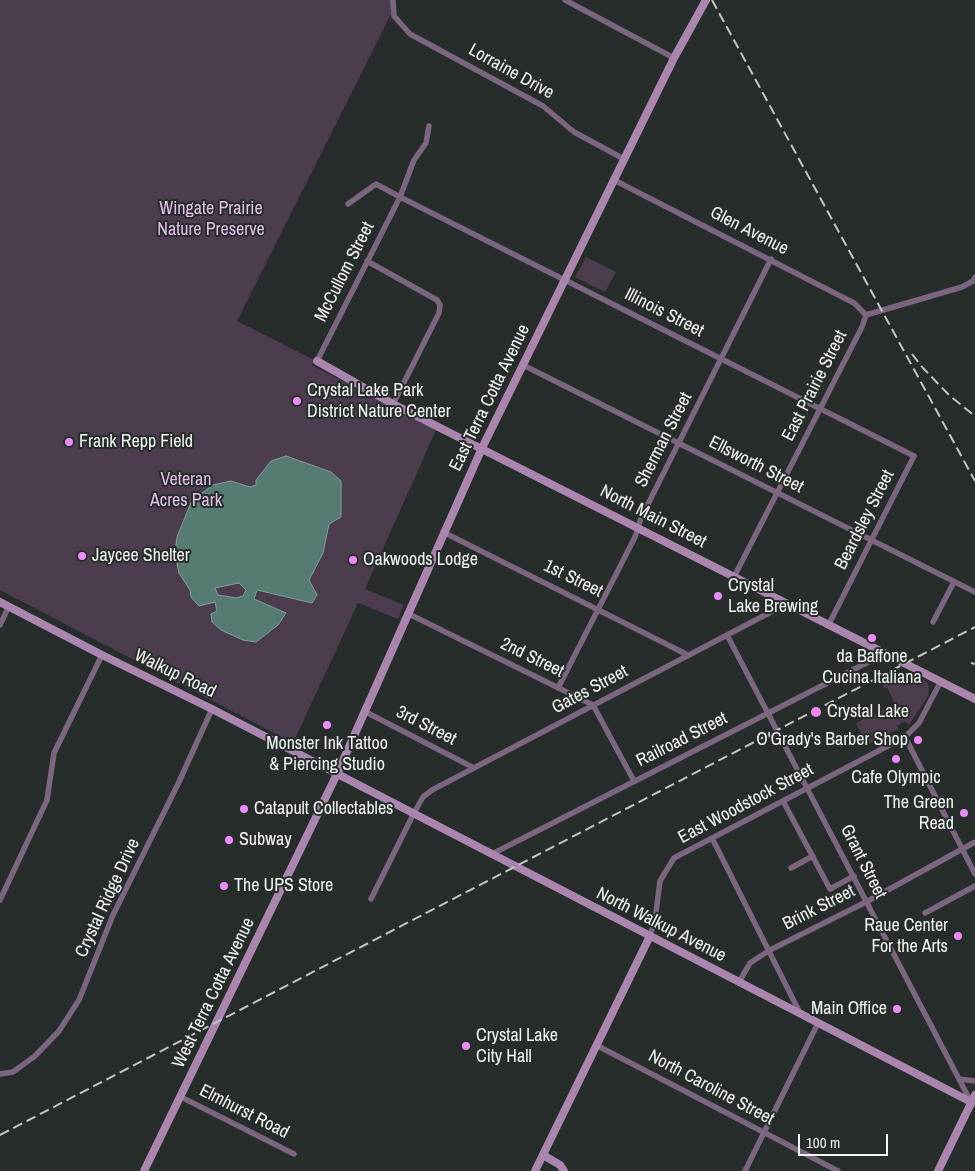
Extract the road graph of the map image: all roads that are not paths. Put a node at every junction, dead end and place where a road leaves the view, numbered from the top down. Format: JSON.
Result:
{"nodes":[{"id":1,"x":565,"y":0,"type":"edge"},
{"id":2,"x":700,"y":0,"type":"edge"},
{"id":3,"x":706,"y":0,"type":"edge"},
{"id":4,"x":393,"y":2,"type":"edge"},
{"id":5,"x":682,"y":42,"type":"junction"},
{"id":6,"x":674,"y":58,"type":"junction"},
{"id":7,"x":429,"y":126,"type":"dead end"},
{"id":8,"x":624,"y":159,"type":"junction"},
{"id":9,"x":614,"y":180,"type":"junction"},
{"id":10,"x":400,"y":197,"type":"junction"},
{"id":11,"x":348,"y":204,"type":"dead end"},
{"id":12,"x":771,"y":259,"type":"junction"},
{"id":13,"x":368,"y":261,"type":"junction"},
{"id":14,"x":564,"y":280,"type":"junction"},
{"id":15,"x":974,"y":280,"type":"edge"},
{"id":16,"x":866,"y":315,"type":"junction"},
{"id":17,"x":722,"y":359,"type":"junction"},
{"id":18,"x":317,"y":362,"type":"joint"},
{"id":19,"x":523,"y":365,"type":"junction"},
{"id":20,"x":393,"y":404,"type":"junction"},
{"id":21,"x":820,"y":408,"type":"junction"},
{"id":22,"x":679,"y":443,"type":"junction"},
{"id":23,"x":482,"y":448,"type":"junction"},
{"id":24,"x":914,"y":456,"type":"joint"},
{"id":25,"x":777,"y":493,"type":"junction"},
{"id":26,"x":638,"y":527,"type":"junction"},
{"id":27,"x":444,"y":532,"type":"junction"},
{"id":28,"x":871,"y":540,"type":"junction"},
{"id":29,"x":735,"y":576,"type":"junction"},
{"id":30,"x":954,"y":582,"type":"junction"},
{"id":31,"x":975,"y":592,"type":"edge"},
{"id":32,"x":0,"y":602,"type":"edge"},
{"id":33,"x":788,"y":603,"type":"junction"},
{"id":34,"x":9,"y":606,"type":"junction"},
{"id":35,"x":599,"y":608,"type":"junction"},
{"id":36,"x":407,"y":613,"type":"junction"},
{"id":37,"x":933,"y":622,"type":"dead end"},
{"id":38,"x":829,"y":624,"type":"junction"},
{"id":39,"x":0,"y":625,"type":"edge"},
{"id":40,"x":728,"y":635,"type":"junction"},
{"id":41,"x":886,"y":653,"type":"junction"},
{"id":42,"x":102,"y":655,"type":"junction"},
{"id":43,"x":688,"y":655,"type":"junction"},
{"id":44,"x":941,"y":681,"type":"junction"},
{"id":45,"x":558,"y":688,"type":"junction"},
{"id":46,"x":975,"y":699,"type":"edge"},
{"id":47,"x":593,"y":705,"type":"junction"},
{"id":48,"x":212,"y":708,"type":"junction"},
{"id":49,"x":364,"y":711,"type":"junction"},
{"id":50,"x":769,"y":713,"type":"junction"},
{"id":51,"x":905,"y":737,"type":"junction"},
{"id":52,"x":474,"y":768,"type":"junction"},
{"id":53,"x":337,"y":774,"type":"junction"},
{"id":54,"x":634,"y":781,"type":"junction"},
{"id":55,"x":808,"y":788,"type":"junction"},
{"id":56,"x":783,"y":801,"type":"junction"},
{"id":57,"x":414,"y":813,"type":"junction"},
{"id":58,"x":712,"y":838,"type":"junction"},
{"id":59,"x":975,"y":842,"type":"edge"},
{"id":60,"x":962,"y":849,"type":"junction"},
{"id":61,"x":492,"y":854,"type":"junction"},
{"id":62,"x":813,"y":856,"type":"junction"},
{"id":63,"x":790,"y":868,"type":"dead end"},
{"id":64,"x":975,"y":874,"type":"edge"},
{"id":65,"x":854,"y":876,"type":"junction"},
{"id":66,"x":975,"y":886,"type":"edge"},
{"id":67,"x":371,"y":899,"type":"dead end"},
{"id":68,"x":0,"y":900,"type":"edge"},
{"id":69,"x":866,"y":902,"type":"junction"},
{"id":70,"x":925,"y":913,"type":"dead end"},
{"id":71,"x":650,"y":936,"type":"junction"},
{"id":72,"x":770,"y":950,"type":"junction"},
{"id":73,"x":739,"y":982,"type":"junction"},
{"id":74,"x":800,"y":1013,"type":"junction"},
{"id":75,"x":818,"y":1023,"type":"junction"},
{"id":76,"x":596,"y":1045,"type":"junction"},
{"id":77,"x":0,"y":1074,"type":"edge"},
{"id":78,"x":959,"y":1079,"type":"junction"},
{"id":79,"x":975,"y":1081,"type":"edge"},
{"id":80,"x":181,"y":1097,"type":"junction"},
{"id":81,"x":974,"y":1100,"type":"edge"},
{"id":82,"x":764,"y":1133,"type":"junction"},
{"id":83,"x":294,"y":1154,"type":"dead end"},
{"id":84,"x":543,"y":1155,"type":"junction"},
{"id":85,"x":144,"y":1171,"type":"edge"},
{"id":86,"x":535,"y":1171,"type":"edge"},
{"id":87,"x":564,"y":1171,"type":"edge"},
{"id":88,"x":745,"y":1171,"type":"edge"},
{"id":89,"x":838,"y":1171,"type":"edge"},
{"id":90,"x":938,"y":1171,"type":"edge"}],
"edges":[{"from":1,"to":6,"type":"street"},
{"from":2,"to":5,"type":"street","name":"East Terra Cotta Avenue"},
{"from":3,"to":5,"type":"street","name":"East Terra Cotta Avenue"},
{"from":4,"to":8,"type":"street","name":"Lorraine Drive"},
{"from":5,"to":6,"type":"street","name":"East Terra Cotta Avenue"},
{"from":6,"to":8,"type":"street","name":"East Terra Cotta Avenue"},
{"from":7,"to":10,"type":"street","name":"McCullom Street"},
{"from":8,"to":9,"type":"street","name":"East Terra Cotta Avenue"},
{"from":9,"to":12,"type":"street","name":"Glen Avenue"},
{"from":9,"to":14,"type":"street","name":"East Terra Cotta Avenue"},
{"from":10,"to":11,"type":"street","name":"Illinois Street"},
{"from":10,"to":13,"type":"street","name":"McCullom Street"},
{"from":10,"to":14,"type":"street","name":"Illinois Street"},
{"from":12,"to":16,"type":"street","name":"Glen Avenue"},
{"from":12,"to":17,"type":"street","name":"Sherman Street"},
{"from":13,"to":18,"type":"street","name":"McCullom Street"},
{"from":13,"to":20,"type":"street"},
{"from":14,"to":17,"type":"street","name":"Illinois Street"},
{"from":14,"to":19,"type":"street","name":"East Terra Cotta Avenue"},
{"from":15,"to":16,"type":"street","name":"East Prairie Street"},
{"from":16,"to":21,"type":"street","name":"East Prairie Street"},
{"from":17,"to":21,"type":"street","name":"Illinois Street"},
{"from":17,"to":22,"type":"street","name":"Sherman Street"},
{"from":18,"to":20,"type":"street","name":"North Main Street"},
{"from":19,"to":22,"type":"street","name":"Ellsworth Street"},
{"from":19,"to":23,"type":"street","name":"East Terra Cotta Avenue"},
{"from":20,"to":23,"type":"street","name":"North Main Street"},
{"from":21,"to":24,"type":"street","name":"Illinois Street"},
{"from":21,"to":25,"type":"street","name":"East Prairie Street"},
{"from":22,"to":25,"type":"street","name":"Ellsworth Street"},
{"from":22,"to":26,"type":"street","name":"Sherman Street"},
{"from":23,"to":26,"type":"street","name":"North Main Street"},
{"from":23,"to":27,"type":"street","name":"East Terra Cotta Avenue"},
{"from":24,"to":28,"type":"street","name":"Beardsley Street"},
{"from":25,"to":28,"type":"street","name":"Ellsworth Street"},
{"from":25,"to":29,"type":"street","name":"East Prairie Street"},
{"from":26,"to":29,"type":"street","name":"North Main Street"},
{"from":26,"to":35,"type":"street","name":"Sherman Street"},
{"from":27,"to":35,"type":"street","name":"1st Street"},
{"from":27,"to":36,"type":"street","name":"East Terra Cotta Avenue"},
{"from":28,"to":30,"type":"street","name":"Ellsworth Street"},
{"from":28,"to":38,"type":"street","name":"Beardsley Street"},
{"from":29,"to":33,"type":"street","name":"North Main Street"},
{"from":30,"to":31,"type":"street","name":"Ellsworth Street"},
{"from":30,"to":37,"type":"street"},
{"from":32,"to":34,"type":"street","name":"Walkup Road"},
{"from":33,"to":38,"type":"street","name":"North Main Street"},
{"from":33,"to":40,"type":"street","name":"Gates Street"},
{"from":34,"to":39,"type":"street"},
{"from":34,"to":42,"type":"street","name":"Walkup Road"},
{"from":35,"to":43,"type":"street","name":"1st Street"},
{"from":35,"to":45,"type":"street","name":"Sherman Street"},
{"from":36,"to":45,"type":"street","name":"2nd Street"},
{"from":36,"to":49,"type":"street","name":"East Terra Cotta Avenue"},
{"from":38,"to":41,"type":"street","name":"North Main Street"},
{"from":40,"to":43,"type":"street","name":"Gates Street"},
{"from":40,"to":50,"type":"street","name":"Grant Street"},
{"from":41,"to":44,"type":"street","name":"North Main Street"},
{"from":41,"to":50,"type":"street","name":"Railroad Street"},
{"from":42,"to":48,"type":"street","name":"Walkup Road"},
{"from":42,"to":68,"type":"street"},
{"from":43,"to":47,"type":"street","name":"Gates Street"},
{"from":44,"to":46,"type":"street","name":"North Main Street"},
{"from":44,"to":51,"type":"street"},
{"from":45,"to":47,"type":"street","name":"2nd Street"},
{"from":47,"to":52,"type":"street","name":"Gates Street"},
{"from":47,"to":54,"type":"street"},
{"from":48,"to":53,"type":"street","name":"Walkup Road"},
{"from":48,"to":77,"type":"street","name":"Crystal Ridge Drive"},
{"from":49,"to":52,"type":"street","name":"3rd Street"},
{"from":49,"to":53,"type":"street","name":"East Terra Cotta Avenue"},
{"from":50,"to":54,"type":"street","name":"Railroad Street"},
{"from":50,"to":55,"type":"street","name":"Grant Street"},
{"from":51,"to":55,"type":"street","name":"East Woodstock Street"},
{"from":51,"to":60,"type":"street"},
{"from":52,"to":57,"type":"street","name":"Gates Street"},
{"from":53,"to":57,"type":"street","name":"North Walkup Avenue"},
{"from":53,"to":80,"type":"street","name":"West Terra Cotta Avenue"},
{"from":54,"to":61,"type":"street","name":"Railroad Street"},
{"from":55,"to":56,"type":"street","name":"East Woodstock Street"},
{"from":55,"to":65,"type":"street","name":"Grant Street"},
{"from":56,"to":58,"type":"street","name":"East Woodstock Street"},
{"from":56,"to":62,"type":"street"},
{"from":57,"to":61,"type":"street","name":"North Walkup Avenue"},
{"from":57,"to":67,"type":"street","name":"Gates Street"},
{"from":58,"to":71,"type":"street","name":"East Woodstock Street"},
{"from":58,"to":72,"type":"street"},
{"from":59,"to":60,"type":"street","name":"Brink Street"},
{"from":60,"to":64,"type":"street"},
{"from":60,"to":69,"type":"street","name":"Brink Street"},
{"from":61,"to":71,"type":"street","name":"North Walkup Avenue"},
{"from":62,"to":63,"type":"street"},
{"from":62,"to":65,"type":"street"},
{"from":65,"to":69,"type":"street","name":"Grant Street"},
{"from":66,"to":70,"type":"street"},
{"from":69,"to":72,"type":"street","name":"Brink Street"},
{"from":69,"to":78,"type":"street","name":"Grant Street"},
{"from":71,"to":73,"type":"street","name":"North Walkup Avenue"},
{"from":71,"to":76,"type":"street"},
{"from":72,"to":73,"type":"street","name":"Brink Street"},
{"from":72,"to":74,"type":"street"},
{"from":73,"to":74,"type":"street","name":"North Walkup Avenue"},
{"from":74,"to":75,"type":"street","name":"North Walkup Avenue"},
{"from":75,"to":81,"type":"street","name":"North Walkup Avenue"},
{"from":75,"to":82,"type":"street"},
{"from":76,"to":82,"type":"street","name":"North Caroline Street"},
{"from":76,"to":84,"type":"street"},
{"from":78,"to":79,"type":"street"},
{"from":78,"to":81,"type":"street","name":"Grant Street"},
{"from":80,"to":83,"type":"street","name":"Elmhurst Road"},
{"from":80,"to":85,"type":"street","name":"West Terra Cotta Avenue"},
{"from":81,"to":90,"type":"street"},
{"from":82,"to":88,"type":"street"},
{"from":82,"to":89,"type":"street","name":"North Caroline Street"},
{"from":84,"to":86,"type":"street"},
{"from":84,"to":87,"type":"street"}]}
